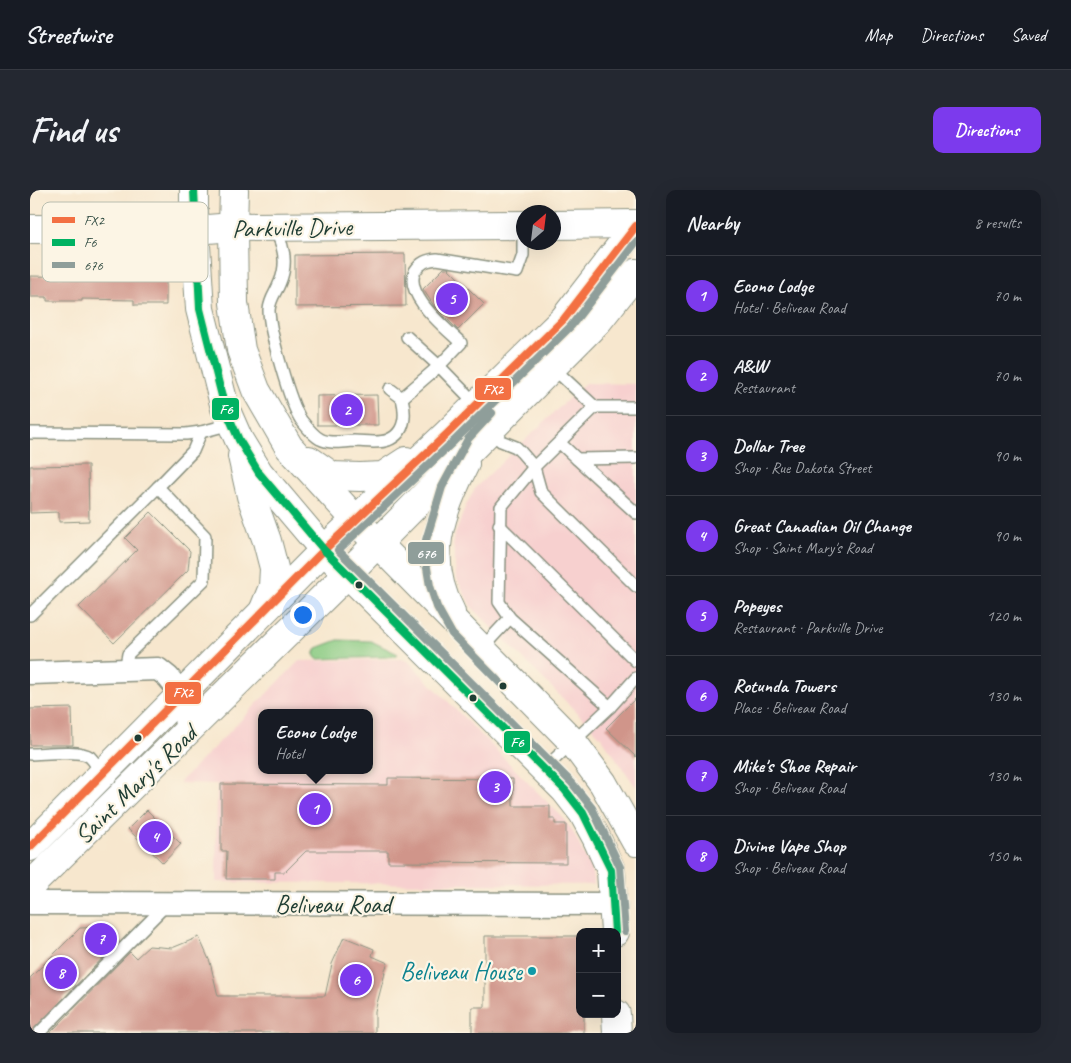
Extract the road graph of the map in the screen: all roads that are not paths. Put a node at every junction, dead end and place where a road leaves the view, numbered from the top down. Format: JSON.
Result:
{"nodes":[{"id":1,"x":234,"y":190,"type":"edge"},
{"id":2,"x":516,"y":225,"type":"edge"},
{"id":3,"x":636,"y":225,"type":"edge"},
{"id":4,"x":561,"y":226,"type":"edge"},
{"id":5,"x":233,"y":227,"type":"junction"},
{"id":6,"x":274,"y":227,"type":"junction"},
{"id":7,"x":208,"y":229,"type":"edge"},
{"id":8,"x":523,"y":250,"type":"edge"},
{"id":9,"x":636,"y":272,"type":"edge"},
{"id":10,"x":198,"y":282,"type":"edge"},
{"id":11,"x":407,"y":337,"type":"dead end"},
{"id":12,"x":439,"y":366,"type":"junction"},
{"id":13,"x":552,"y":367,"type":"junction"},
{"id":14,"x":390,"y":389,"type":"dead end"},
{"id":15,"x":402,"y":398,"type":"junction"},
{"id":16,"x":477,"y":405,"type":"junction"},
{"id":17,"x":595,"y":407,"type":"junction"},
{"id":18,"x":636,"y":407,"type":"edge"},
{"id":19,"x":201,"y":432,"type":"junction"},
{"id":20,"x":235,"y":432,"type":"junction"},
{"id":21,"x":30,"y":433,"type":"edge"},
{"id":22,"x":447,"y":434,"type":"junction"},
{"id":23,"x":482,"y":438,"type":"junction"},
{"id":24,"x":560,"y":442,"type":"junction"},
{"id":25,"x":289,"y":447,"type":"junction"},
{"id":26,"x":636,"y":458,"type":"edge"},
{"id":27,"x":577,"y":459,"type":"junction"},
{"id":28,"x":534,"y":467,"type":"junction"},
{"id":29,"x":158,"y":487,"type":"junction"},
{"id":30,"x":636,"y":513,"type":"edge"},
{"id":31,"x":355,"y":520,"type":"junction"},
{"id":32,"x":499,"y":525,"type":"junction"},
{"id":33,"x":376,"y":542,"type":"junction"},
{"id":34,"x":324,"y":550,"type":"junction"},
{"id":35,"x":347,"y":573,"type":"junction"},
{"id":36,"x":636,"y":586,"type":"edge"},
{"id":37,"x":262,"y":612,"type":"junction"},
{"id":38,"x":30,"y":615,"type":"edge"},
{"id":39,"x":510,"y":618,"type":"junction"},
{"id":40,"x":460,"y":629,"type":"junction"},
{"id":41,"x":481,"y":649,"type":"junction"},
{"id":42,"x":636,"y":661,"type":"edge"},
{"id":43,"x":125,"y":670,"type":"junction"},
{"id":44,"x":30,"y":673,"type":"edge"},
{"id":45,"x":636,"y":678,"type":"edge"},
{"id":46,"x":182,"y":694,"type":"junction"},
{"id":47,"x":610,"y":707,"type":"junction"},
{"id":48,"x":187,"y":733,"type":"junction"},
{"id":49,"x":572,"y":741,"type":"junction"},
{"id":50,"x":30,"y":754,"type":"edge"},
{"id":51,"x":544,"y":769,"type":"junction"},
{"id":52,"x":100,"y":776,"type":"junction"},
{"id":53,"x":636,"y":842,"type":"edge"},
{"id":54,"x":30,"y":847,"type":"edge"},
{"id":55,"x":30,"y":886,"type":"edge"},
{"id":56,"x":30,"y":903,"type":"edge"},
{"id":57,"x":168,"y":903,"type":"junction"},
{"id":58,"x":625,"y":904,"type":"edge"},
{"id":59,"x":616,"y":928,"type":"edge"},
{"id":60,"x":616,"y":1018,"type":"edge"},
{"id":61,"x":39,"y":1033,"type":"edge"},
{"id":62,"x":616,"y":1033,"type":"edge"}],
"edges":[{"from":1,"to":5,"type":"main road"},
{"from":2,"to":6,"type":"main road","name":"Parkville Drive"},
{"from":3,"to":4,"type":"main road"},
{"from":3,"to":16,"type":"main road","name":"Saint Mary's Road"},
{"from":5,"to":6,"type":"main road","name":"Parkville Drive"},
{"from":5,"to":7,"type":"main road","name":"Parkville Drive"},
{"from":5,"to":25,"type":"main road"},
{"from":6,"to":15,"type":"lane"},
{"from":8,"to":12,"type":"lane"},
{"from":9,"to":13,"type":"main road","name":"Saint Mary's Road"},
{"from":10,"to":20,"type":"main road"},
{"from":11,"to":12,"type":"lane"},
{"from":12,"to":15,"type":"lane"},
{"from":12,"to":16,"type":"lane"},
{"from":13,"to":17,"type":"lane"},
{"from":13,"to":23,"type":"main road","name":"Saint Mary's Road"},
{"from":14,"to":15,"type":"lane"},
{"from":16,"to":22,"type":"main road","name":"Saint Mary's Road"},
{"from":17,"to":18,"type":"lane"},
{"from":17,"to":24,"type":"lane"},
{"from":19,"to":20,"type":"lane"},
{"from":19,"to":21,"type":"lane"},
{"from":19,"to":29,"type":"lane"},
{"from":20,"to":34,"type":"main road"},
{"from":20,"to":37,"type":"main road"},
{"from":22,"to":25,"type":"main road"},
{"from":22,"to":31,"type":"main road","name":"Saint Mary's Road"},
{"from":23,"to":28,"type":"lane"},
{"from":23,"to":33,"type":"main road","name":"Saint Mary's Road"},
{"from":23,"to":40,"type":"main road"},
{"from":24,"to":27,"type":"lane"},
{"from":24,"to":28,"type":"lane"},
{"from":25,"to":31,"type":"main road"},
{"from":26,"to":27,"type":"lane"},
{"from":27,"to":30,"type":"lane"},
{"from":28,"to":32,"type":"lane"},
{"from":28,"to":36,"type":"lane"},
{"from":29,"to":38,"type":"lane"},
{"from":29,"to":43,"type":"lane"},
{"from":31,"to":33,"type":"main road"},
{"from":31,"to":34,"type":"main road","name":"Saint Mary's Road"},
{"from":32,"to":39,"type":"lane"},
{"from":32,"to":42,"type":"lane"},
{"from":33,"to":35,"type":"main road","name":"Saint Mary's Road"},
{"from":33,"to":40,"type":"main road"},
{"from":34,"to":35,"type":"main road"},
{"from":34,"to":37,"type":"main road","name":"Saint Mary's Road"},
{"from":35,"to":48,"type":"main road","name":"Saint Mary's Road"},
{"from":35,"to":51,"type":"main road"},
{"from":37,"to":46,"type":"main road","name":"Saint Mary's Road"},
{"from":39,"to":41,"type":"lane"},
{"from":39,"to":47,"type":"lane"},
{"from":40,"to":41,"type":"main road"},
{"from":41,"to":49,"type":"main road"},
{"from":43,"to":44,"type":"street"},
{"from":43,"to":46,"type":"street"},
{"from":45,"to":47,"type":"lane"},
{"from":46,"to":48,"type":"street"},
{"from":46,"to":52,"type":"main road","name":"Saint Mary's Road"},
{"from":47,"to":49,"type":"lane"},
{"from":48,"to":55,"type":"main road","name":"Saint Mary's Road"},
{"from":49,"to":51,"type":"lane"},
{"from":49,"to":53,"type":"main road"},
{"from":50,"to":52,"type":"lane"},
{"from":51,"to":58,"type":"main road"},
{"from":52,"to":54,"type":"main road","name":"Saint Mary's Road"},
{"from":56,"to":57,"type":"street","name":"Beliveau Road"},
{"from":57,"to":58,"type":"street","name":"Beliveau Road"},
{"from":57,"to":61,"type":"lane"},
{"from":58,"to":59,"type":"main road"},
{"from":60,"to":62,"type":"main road"}]}
